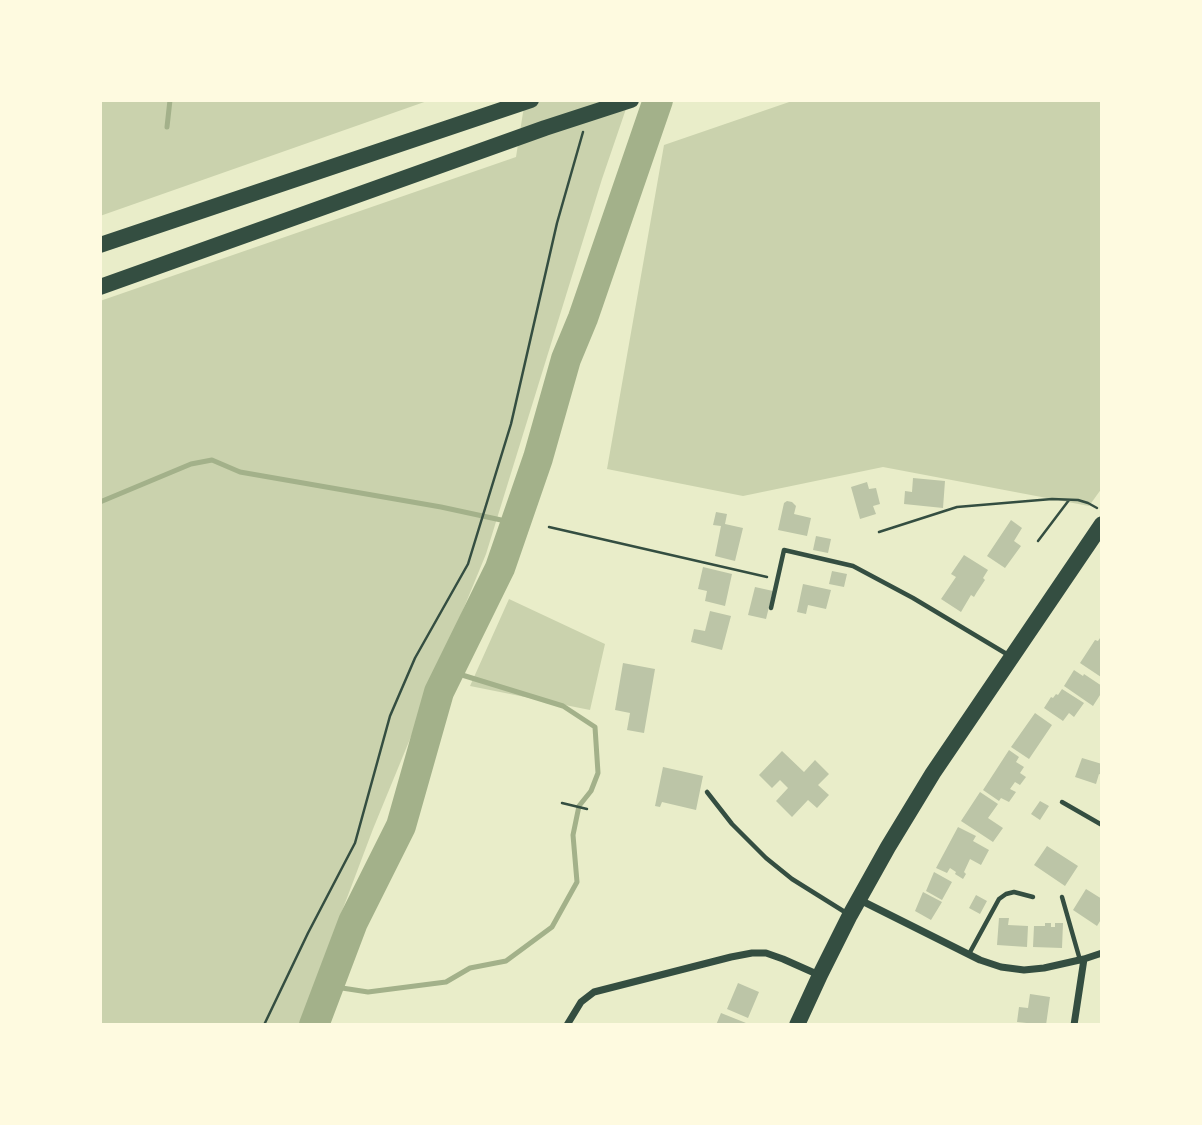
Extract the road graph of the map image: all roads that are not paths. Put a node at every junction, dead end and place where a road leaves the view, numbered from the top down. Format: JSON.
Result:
{"nodes":[{"id":1,"x":531,"y":100,"type":"edge"},
{"id":2,"x":631,"y":100,"type":"edge"},
{"id":3,"x":100,"y":245,"type":"edge"},
{"id":4,"x":100,"y":287,"type":"edge"},
{"id":5,"x":1102,"y":524,"type":"edge"},
{"id":6,"x":771,"y":608,"type":"dead end"},
{"id":7,"x":1012,"y":658,"type":"junction"},
{"id":8,"x":706,"y":792,"type":"dead end"},
{"id":9,"x":1062,"y":802,"type":"dead end"},
{"id":10,"x":1102,"y":825,"type":"edge"},
{"id":11,"x":1033,"y":897,"type":"dead end"},
{"id":12,"x":1062,"y":897,"type":"dead end"},
{"id":13,"x":860,"y":899,"type":"junction"},
{"id":14,"x":850,"y":915,"type":"junction"},
{"id":15,"x":1102,"y":953,"type":"edge"},
{"id":16,"x":969,"y":954,"type":"junction"},
{"id":17,"x":1082,"y":960,"type":"junction"},
{"id":18,"x":820,"y":975,"type":"junction"},
{"id":19,"x":567,"y":1025,"type":"edge"},
{"id":20,"x":797,"y":1025,"type":"edge"},
{"id":21,"x":1074,"y":1025,"type":"edge"}],
"edges":[{"from":1,"to":3,"type":"highway"},
{"from":2,"to":4,"type":"highway"},
{"from":5,"to":7,"type":"highway"},
{"from":6,"to":7,"type":"lane"},
{"from":7,"to":13,"type":"highway"},
{"from":8,"to":14,"type":"lane"},
{"from":9,"to":10,"type":"lane"},
{"from":11,"to":16,"type":"lane"},
{"from":12,"to":17,"type":"lane"},
{"from":13,"to":14,"type":"highway"},
{"from":13,"to":16,"type":"street"},
{"from":14,"to":18,"type":"highway"},
{"from":15,"to":17,"type":"street"},
{"from":16,"to":17,"type":"street"},
{"from":17,"to":21,"type":"street"},
{"from":18,"to":19,"type":"street"},
{"from":18,"to":20,"type":"highway"}]}
